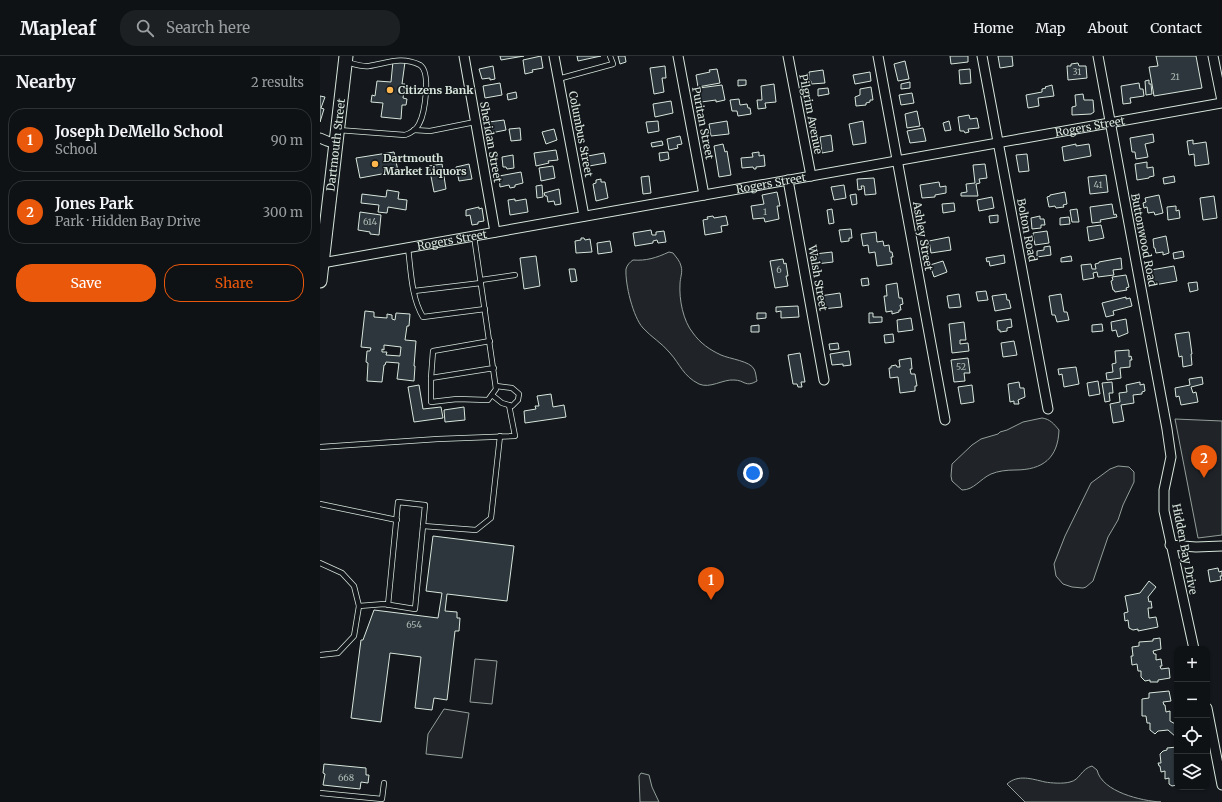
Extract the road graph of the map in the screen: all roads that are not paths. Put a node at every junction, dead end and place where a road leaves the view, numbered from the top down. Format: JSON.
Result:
{"nodes":[{"id":1,"x":464,"y":56,"type":"edge"},
{"id":2,"x":554,"y":56,"type":"edge"},
{"id":3,"x":610,"y":56,"type":"edge"},
{"id":4,"x":678,"y":56,"type":"edge"},
{"id":5,"x":788,"y":56,"type":"edge"},
{"id":6,"x":878,"y":56,"type":"edge"},
{"id":7,"x":982,"y":56,"type":"edge"},
{"id":8,"x":1098,"y":56,"type":"edge"},
{"id":9,"x":1213,"y":56,"type":"edge"},
{"id":10,"x":346,"y":59,"type":"edge"},
{"id":11,"x":558,"y":79,"type":"junction"},
{"id":12,"x":1222,"y":102,"type":"edge"},
{"id":13,"x":476,"y":122,"type":"junction"},
{"id":14,"x":1110,"y":122,"type":"junction"},
{"id":15,"x":338,"y":130,"type":"junction"},
{"id":16,"x":414,"y":130,"type":"junction"},
{"id":17,"x":320,"y":138,"type":"edge"},
{"id":18,"x":998,"y":142,"type":"junction"},
{"id":19,"x":336,"y":144,"type":"junction"},
{"id":20,"x":897,"y":160,"type":"junction"},
{"id":21,"x":811,"y":176,"type":"junction"},
{"id":22,"x":788,"y":180,"type":"junction"},
{"id":23,"x":704,"y":195,"type":"junction"},
{"id":24,"x":584,"y":216,"type":"junction"},
{"id":25,"x":495,"y":232,"type":"junction"},
{"id":26,"x":474,"y":236,"type":"junction"},
{"id":27,"x":408,"y":248,"type":"junction"},
{"id":28,"x":321,"y":263,"type":"edge"},
{"id":29,"x":515,"y":275,"type":"dead end"},
{"id":30,"x":320,"y":281,"type":"edge"},
{"id":31,"x":481,"y":281,"type":"junction"},
{"id":32,"x":414,"y":291,"type":"junction"},
{"id":33,"x":485,"y":309,"type":"junction"},
{"id":34,"x":490,"y":341,"type":"junction"},
{"id":35,"x":494,"y":368,"type":"junction"},
{"id":36,"x":431,"y":378,"type":"junction"},
{"id":37,"x":824,"y":380,"type":"dead end"},
{"id":38,"x":496,"y":386,"type":"junction"},
{"id":39,"x":492,"y":395,"type":"junction"},
{"id":40,"x":509,"y":405,"type":"junction"},
{"id":41,"x":1048,"y":409,"type":"dead end"},
{"id":42,"x":945,"y":420,"type":"dead end"},
{"id":43,"x":1167,"y":429,"type":"joint"},
{"id":44,"x":500,"y":436,"type":"junction"},
{"id":45,"x":320,"y":447,"type":"edge"},
{"id":46,"x":320,"y":504,"type":"edge"},
{"id":47,"x":397,"y":520,"type":"junction"},
{"id":48,"x":423,"y":526,"type":"junction"},
{"id":49,"x":1170,"y":545,"type":"junction"},
{"id":50,"x":1222,"y":546,"type":"edge"},
{"id":51,"x":320,"y":563,"type":"edge"},
{"id":52,"x":386,"y":604,"type":"junction"},
{"id":53,"x":359,"y":606,"type":"junction"},
{"id":54,"x":1193,"y":646,"type":"edge"},
{"id":55,"x":320,"y":655,"type":"edge"},
{"id":56,"x":1209,"y":718,"type":"edge"},
{"id":57,"x":384,"y":782,"type":"dead end"},
{"id":58,"x":1222,"y":785,"type":"edge"},
{"id":59,"x":320,"y":792,"type":"edge"}],
"edges":[{"from":1,"to":13,"type":"street","name":"Sheridan Street"},
{"from":2,"to":11,"type":"street","name":"Columbus Street"},
{"from":3,"to":11,"type":"lane"},
{"from":4,"to":23,"type":"street","name":"Puritan Street"},
{"from":5,"to":21,"type":"street","name":"Pilgrim Avenue"},
{"from":6,"to":20,"type":"street","name":"Ashley Street"},
{"from":7,"to":18,"type":"street","name":"Bolton Road"},
{"from":8,"to":14,"type":"street","name":"Buttonwood Road"},
{"from":9,"to":12,"type":"street"},
{"from":10,"to":15,"type":"main road","name":"Dartmouth Street"},
{"from":10,"to":16,"type":"lane"},
{"from":11,"to":24,"type":"street","name":"Columbus Street"},
{"from":12,"to":14,"type":"street","name":"Rogers Street"},
{"from":13,"to":16,"type":"lane"},
{"from":13,"to":25,"type":"street","name":"Sheridan Street"},
{"from":14,"to":18,"type":"street","name":"Rogers Street"},
{"from":14,"to":43,"type":"street","name":"Buttonwood Road"},
{"from":15,"to":16,"type":"lane"},
{"from":15,"to":19,"type":"main road","name":"Dartmouth Street"},
{"from":17,"to":19,"type":"street"},
{"from":18,"to":20,"type":"street","name":"Rogers Street"},
{"from":18,"to":41,"type":"street","name":"Bolton Road"},
{"from":19,"to":28,"type":"main road","name":"Dartmouth Street"},
{"from":20,"to":21,"type":"street","name":"Rogers Street"},
{"from":20,"to":42,"type":"street","name":"Ashley Street"},
{"from":21,"to":22,"type":"street","name":"Rogers Street"},
{"from":22,"to":23,"type":"street","name":"Rogers Street"},
{"from":22,"to":37,"type":"street","name":"Walsh Street"},
{"from":23,"to":24,"type":"street","name":"Rogers Street"},
{"from":24,"to":25,"type":"street","name":"Rogers Street"},
{"from":25,"to":26,"type":"street","name":"Rogers Street"},
{"from":26,"to":27,"type":"street","name":"Rogers Street"},
{"from":26,"to":31,"type":"lane"},
{"from":27,"to":28,"type":"street","name":"Rogers Street"},
{"from":27,"to":32,"type":"lane"},
{"from":28,"to":30,"type":"main road","name":"Dartmouth Street"},
{"from":29,"to":31,"type":"lane"},
{"from":31,"to":32,"type":"lane"},
{"from":31,"to":33,"type":"lane"},
{"from":32,"to":33,"type":"lane"},
{"from":33,"to":34,"type":"lane"},
{"from":34,"to":35,"type":"lane"},
{"from":34,"to":36,"type":"lane"},
{"from":35,"to":36,"type":"lane"},
{"from":35,"to":38,"type":"lane"},
{"from":36,"to":39,"type":"lane"},
{"from":38,"to":39,"type":"lane"},
{"from":38,"to":40,"type":"lane"},
{"from":39,"to":40,"type":"lane"},
{"from":40,"to":44,"type":"lane"},
{"from":43,"to":49,"type":"street","name":"Hidden Bay Drive"},
{"from":44,"to":45,"type":"lane"},
{"from":44,"to":48,"type":"lane"},
{"from":46,"to":47,"type":"lane"},
{"from":47,"to":48,"type":"lane"},
{"from":47,"to":52,"type":"lane"},
{"from":48,"to":52,"type":"lane"},
{"from":49,"to":50,"type":"street"},
{"from":49,"to":54,"type":"street","name":"Hidden Bay Drive"},
{"from":51,"to":53,"type":"lane"},
{"from":52,"to":53,"type":"lane"},
{"from":53,"to":55,"type":"lane"},
{"from":56,"to":58,"type":"street"},
{"from":57,"to":59,"type":"lane"}]}
